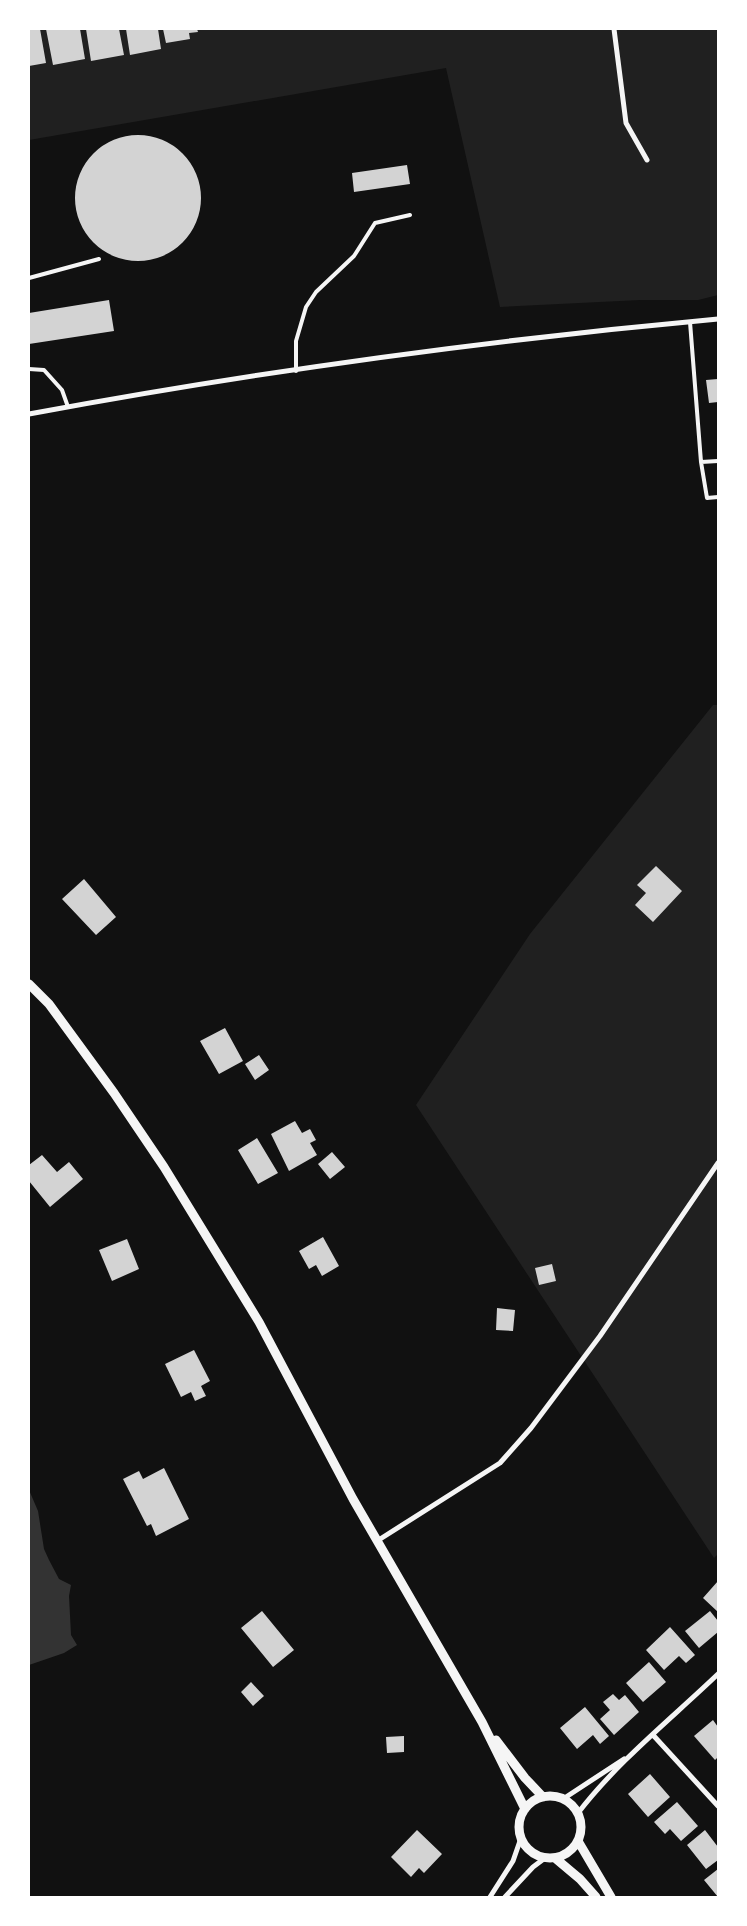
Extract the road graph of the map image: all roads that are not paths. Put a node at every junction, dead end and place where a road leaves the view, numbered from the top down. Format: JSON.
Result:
{"nodes":[{"id":1,"x":614,"y":29,"type":"edge"},
{"id":2,"x":648,"y":160,"type":"dead end"},
{"id":3,"x":410,"y":216,"type":"dead end"},
{"id":4,"x":99,"y":259,"type":"dead end"},
{"id":5,"x":29,"y":278,"type":"edge"},
{"id":6,"x":718,"y":320,"type":"edge"},
{"id":7,"x":690,"y":322,"type":"junction"},
{"id":8,"x":29,"y":369,"type":"edge"},
{"id":9,"x":296,"y":371,"type":"junction"},
{"id":10,"x":68,"y":407,"type":"junction"},
{"id":11,"x":29,"y":414,"type":"edge"},
{"id":12,"x":718,"y":461,"type":"edge"},
{"id":13,"x":701,"y":462,"type":"junction"},
{"id":14,"x":718,"y":498,"type":"edge"},
{"id":15,"x":29,"y":984,"type":"edge"},
{"id":16,"x":718,"y":1163,"type":"edge"},
{"id":17,"x":377,"y":1541,"type":"junction"},
{"id":18,"x":718,"y":1674,"type":"edge"},
{"id":19,"x":482,"y":1722,"type":"junction"},
{"id":20,"x":653,"y":1735,"type":"junction"},
{"id":21,"x":635,"y":1752,"type":"junction"},
{"id":22,"x":543,"y":1797,"type":"junction"},
{"id":23,"x":564,"y":1799,"type":"junction"},
{"id":24,"x":718,"y":1806,"type":"edge"},
{"id":25,"x":525,"y":1809,"type":"junction"},
{"id":26,"x":578,"y":1813,"type":"junction"},
{"id":27,"x":521,"y":1838,"type":"junction"},
{"id":28,"x":578,"y":1841,"type":"junction"},
{"id":29,"x":545,"y":1858,"type":"junction"},
{"id":30,"x":554,"y":1858,"type":"junction"},
{"id":31,"x":490,"y":1897,"type":"edge"},
{"id":32,"x":505,"y":1897,"type":"edge"},
{"id":33,"x":596,"y":1897,"type":"edge"},
{"id":34,"x":611,"y":1897,"type":"edge"}],
"edges":[{"from":1,"to":2,"type":"street"},
{"from":3,"to":9,"type":"lane"},
{"from":4,"to":5,"type":"lane"},
{"from":6,"to":7,"type":"street"},
{"from":7,"to":9,"type":"street"},
{"from":7,"to":13,"type":"lane"},
{"from":8,"to":10,"type":"lane"},
{"from":9,"to":10,"type":"street"},
{"from":10,"to":11,"type":"street"},
{"from":12,"to":13,"type":"lane"},
{"from":13,"to":14,"type":"lane"},
{"from":15,"to":17,"type":"street"},
{"from":16,"to":17,"type":"street"},
{"from":17,"to":19,"type":"street"},
{"from":18,"to":20,"type":"street"},
{"from":19,"to":22,"type":"street"},
{"from":19,"to":25,"type":"street"},
{"from":20,"to":21,"type":"street"},
{"from":20,"to":24,"type":"street"},
{"from":21,"to":23,"type":"street"},
{"from":21,"to":26,"type":"street"},
{"from":22,"to":23,"type":"street"},
{"from":22,"to":25,"type":"street"},
{"from":23,"to":26,"type":"street"},
{"from":25,"to":27,"type":"street"},
{"from":26,"to":28,"type":"street"},
{"from":27,"to":29,"type":"street"},
{"from":27,"to":31,"type":"street"},
{"from":28,"to":30,"type":"street"},
{"from":28,"to":34,"type":"street"},
{"from":29,"to":30,"type":"street"},
{"from":29,"to":32,"type":"street"},
{"from":30,"to":33,"type":"street"}]}
